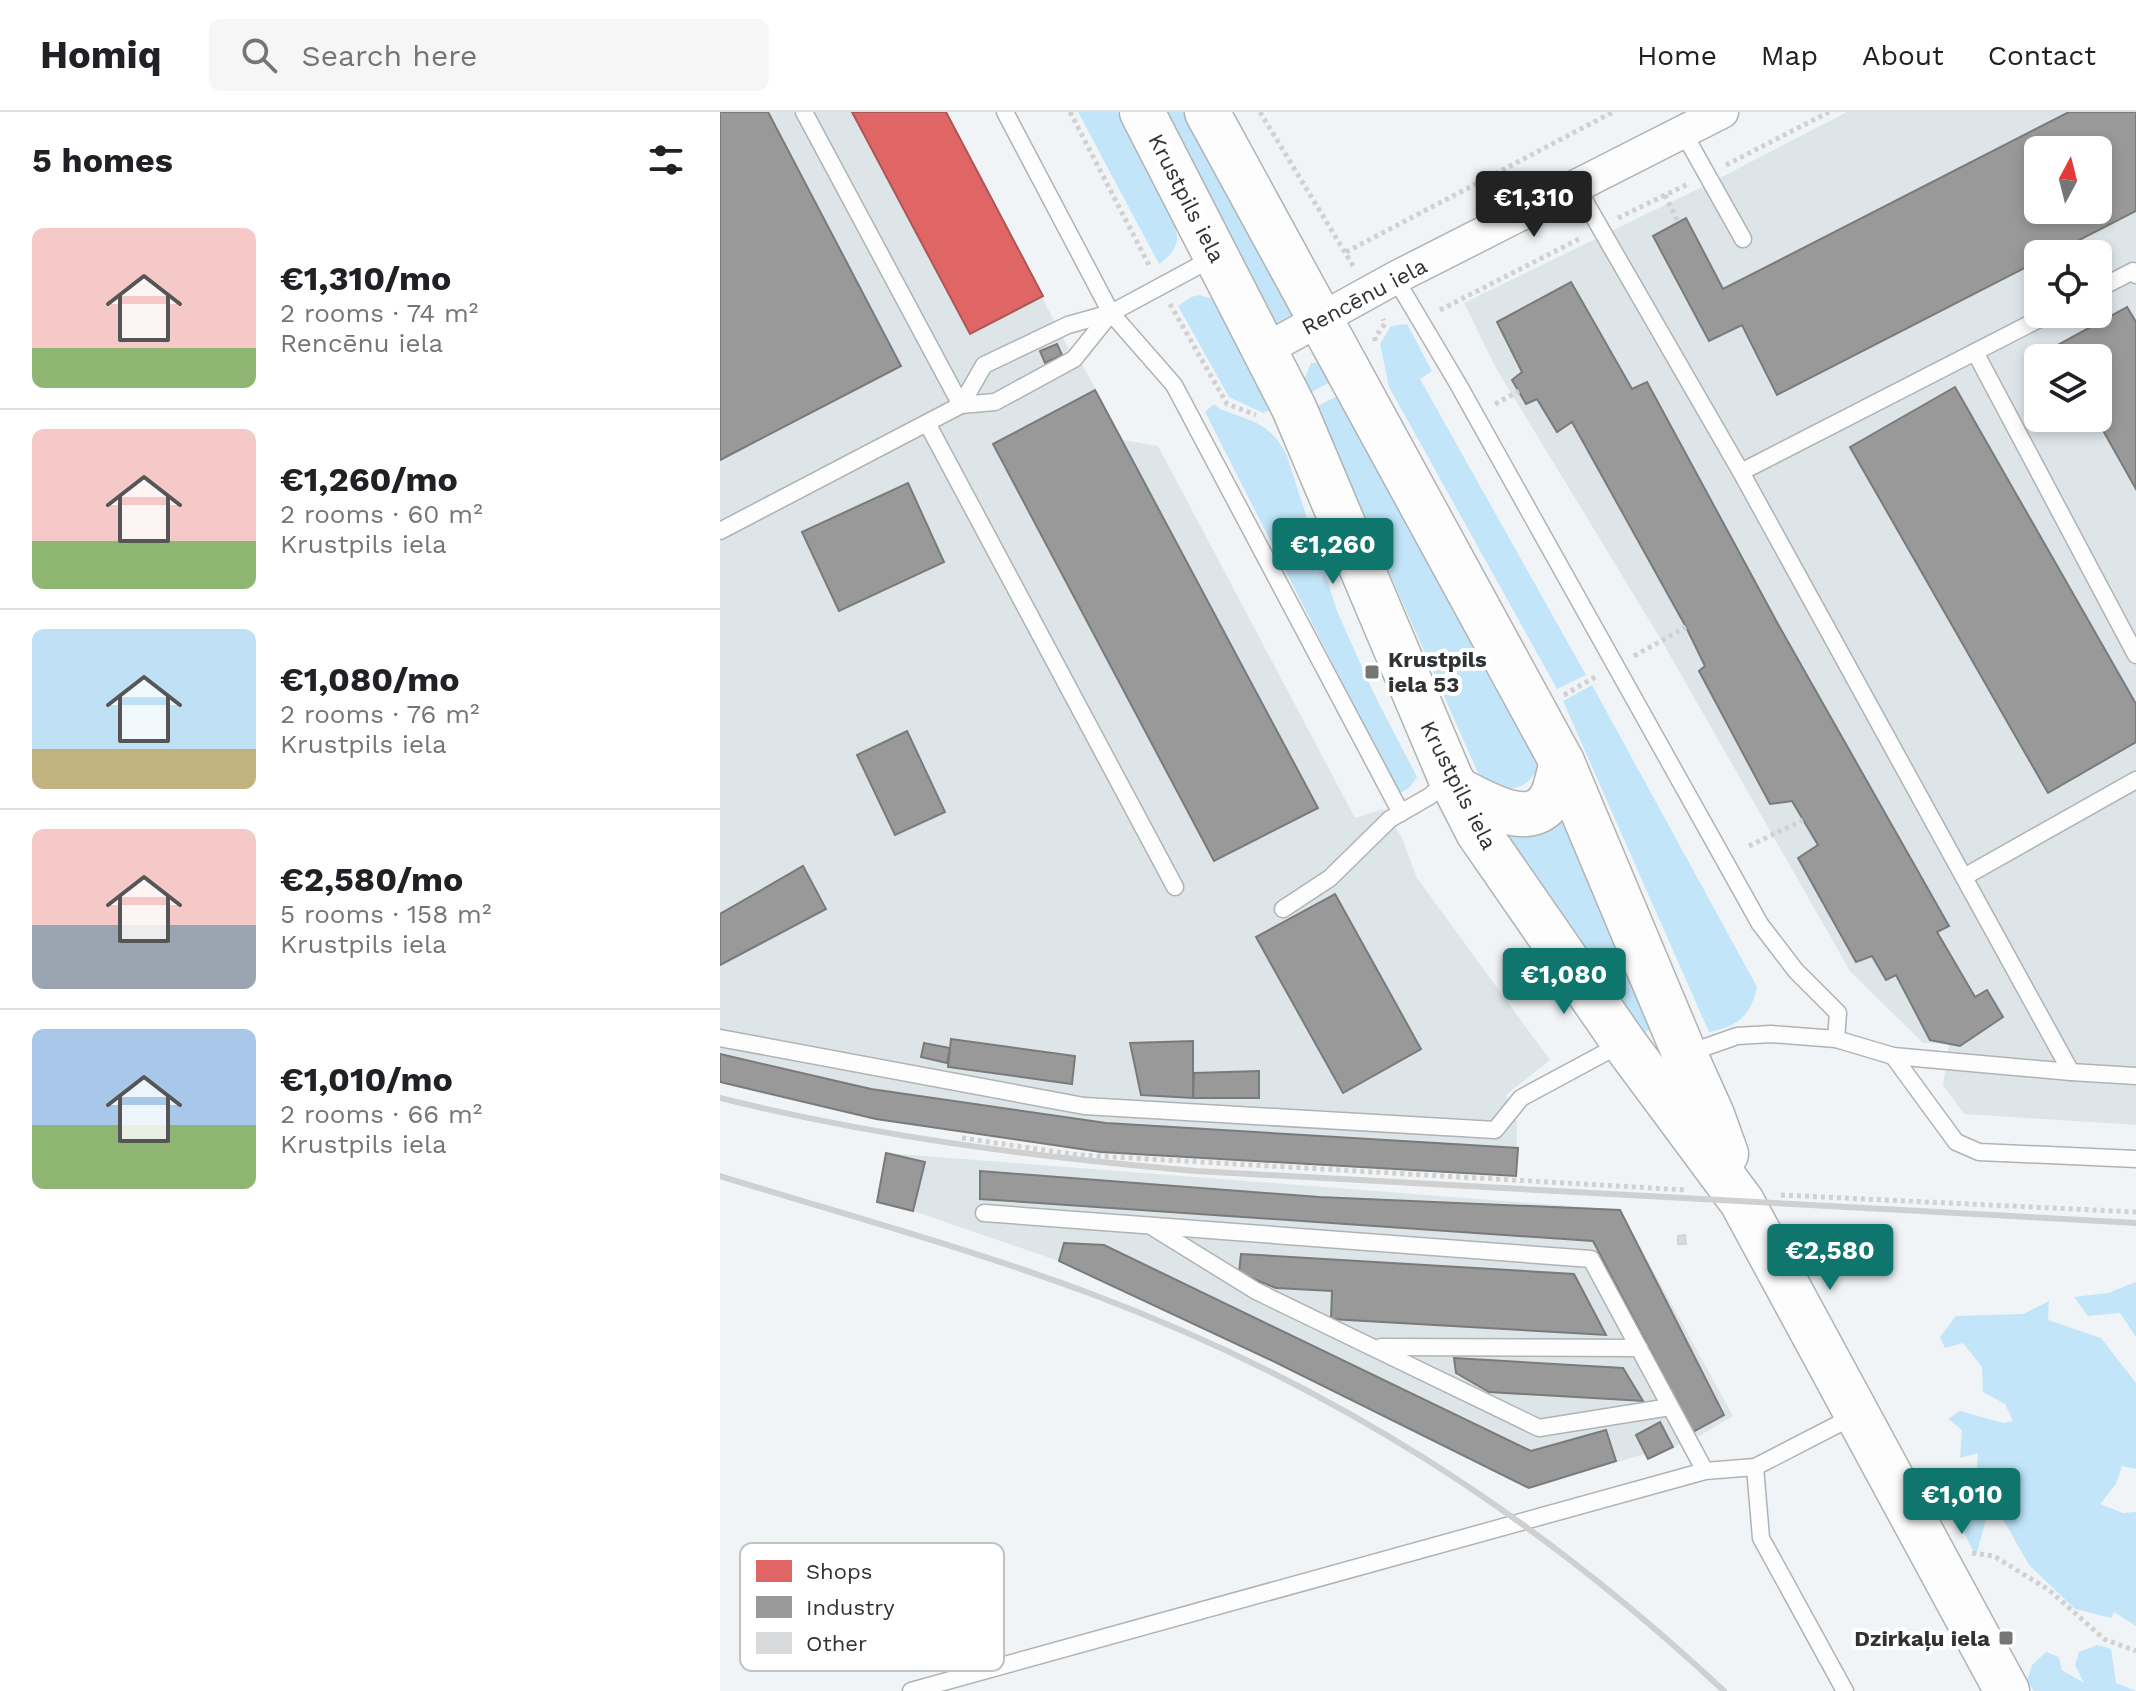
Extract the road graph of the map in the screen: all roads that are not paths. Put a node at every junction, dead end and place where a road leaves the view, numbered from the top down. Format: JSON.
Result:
{"nodes":[{"id":1,"x":804,"y":112,"type":"edge"},
{"id":2,"x":1005,"y":112,"type":"edge"},
{"id":3,"x":1142,"y":112,"type":"edge"},
{"id":4,"x":1207,"y":112,"type":"edge"},
{"id":5,"x":1722,"y":112,"type":"edge"},
{"id":6,"x":1683,"y":132,"type":"junction"},
{"id":7,"x":1576,"y":186,"type":"junction"},
{"id":8,"x":1743,"y":239,"type":"dead end"},
{"id":9,"x":1216,"y":256,"type":"junction"},
{"id":10,"x":2135,"y":272,"type":"edge"},
{"id":11,"x":2112,"y":283,"type":"edge"},
{"id":12,"x":1382,"y":286,"type":"junction"},
{"id":13,"x":1111,"y":313,"type":"junction"},
{"id":14,"x":1320,"y":318,"type":"junction"},
{"id":15,"x":2024,"y":327,"type":"edge"},
{"id":16,"x":1263,"y":351,"type":"junction"},
{"id":17,"x":1975,"y":352,"type":"junction"},
{"id":18,"x":961,"y":405,"type":"junction"},
{"id":19,"x":927,"y":423,"type":"junction"},
{"id":20,"x":1741,"y":472,"type":"junction"},
{"id":21,"x":720,"y":531,"type":"edge"},
{"id":22,"x":2136,"y":655,"type":"edge"},
{"id":23,"x":1562,"y":762,"type":"junction"},
{"id":24,"x":2136,"y":780,"type":"edge"},
{"id":25,"x":1454,"y":783,"type":"junction"},
{"id":26,"x":1401,"y":813,"type":"junction"},
{"id":27,"x":1964,"y":877,"type":"junction"},
{"id":28,"x":1175,"y":887,"type":"dead end"},
{"id":29,"x":1283,"y":909,"type":"dead end"},
{"id":30,"x":720,"y":1038,"type":"edge"},
{"id":31,"x":1836,"y":1039,"type":"junction"},
{"id":32,"x":1624,"y":1043,"type":"junction"},
{"id":33,"x":1685,"y":1055,"type":"junction"},
{"id":34,"x":1893,"y":1056,"type":"junction"},
{"id":35,"x":2071,"y":1072,"type":"junction"},
{"id":36,"x":2136,"y":1076,"type":"edge"},
{"id":37,"x":2136,"y":1159,"type":"edge"},
{"id":38,"x":1740,"y":1196,"type":"junction"},
{"id":39,"x":984,"y":1213,"type":"dead end"},
{"id":40,"x":1149,"y":1226,"type":"junction"},
{"id":41,"x":1376,"y":1347,"type":"junction"},
{"id":42,"x":1639,"y":1348,"type":"junction"},
{"id":43,"x":1670,"y":1407,"type":"junction"},
{"id":44,"x":1857,"y":1414,"type":"junction"},
{"id":45,"x":1755,"y":1467,"type":"junction"},
{"id":46,"x":1705,"y":1471,"type":"junction"},
{"id":47,"x":1004,"y":1665,"type":"edge"},
{"id":48,"x":983,"y":1671,"type":"edge"},
{"id":49,"x":911,"y":1691,"type":"edge"},
{"id":50,"x":1845,"y":1691,"type":"edge"},
{"id":51,"x":2007,"y":1691,"type":"edge"}],
"edges":[{"from":1,"to":18,"type":"lane"},
{"from":2,"to":13,"type":"lane"},
{"from":3,"to":9,"type":"main road","name":"Krustpils iela"},
{"from":4,"to":14,"type":"main road","name":"Krustpils iela"},
{"from":5,"to":6,"type":"street","name":"Rencēnu iela"},
{"from":6,"to":7,"type":"street","name":"Rencēnu iela"},
{"from":6,"to":8,"type":"lane"},
{"from":7,"to":12,"type":"street","name":"Rencēnu iela"},
{"from":7,"to":20,"type":"lane"},
{"from":9,"to":13,"type":"lane"},
{"from":9,"to":16,"type":"main road","name":"Krustpils iela"},
{"from":10,"to":11,"type":"lane"},
{"from":12,"to":14,"type":"street","name":"Rencēnu iela"},
{"from":12,"to":31,"type":"lane"},
{"from":13,"to":18,"type":"lane"},
{"from":13,"to":18,"type":"lane"},
{"from":13,"to":26,"type":"lane"},
{"from":14,"to":16,"type":"street","name":"Rencēnu iela"},
{"from":14,"to":23,"type":"main road","name":"Krustpils iela"},
{"from":15,"to":17,"type":"lane"},
{"from":16,"to":25,"type":"main road","name":"Krustpils iela"},
{"from":17,"to":20,"type":"lane"},
{"from":17,"to":22,"type":"lane"},
{"from":18,"to":19,"type":"lane"},
{"from":19,"to":21,"type":"lane"},
{"from":19,"to":28,"type":"lane"},
{"from":20,"to":27,"type":"lane"},
{"from":23,"to":25,"type":"main road"},
{"from":23,"to":33,"type":"main road","name":"Krustpils iela"},
{"from":24,"to":27,"type":"lane"},
{"from":25,"to":26,"type":"lane"},
{"from":25,"to":32,"type":"main road","name":"Krustpils iela"},
{"from":26,"to":29,"type":"lane"},
{"from":27,"to":35,"type":"lane"},
{"from":30,"to":32,"type":"lane"},
{"from":31,"to":33,"type":"lane"},
{"from":31,"to":34,"type":"lane"},
{"from":32,"to":38,"type":"main road","name":"Krustpils iela"},
{"from":33,"to":38,"type":"main road","name":"Krustpils iela"},
{"from":34,"to":35,"type":"lane"},
{"from":34,"to":37,"type":"lane"},
{"from":35,"to":36,"type":"lane"},
{"from":38,"to":44,"type":"main road","name":"Krustpils iela"},
{"from":39,"to":40,"type":"lane"},
{"from":40,"to":41,"type":"lane"},
{"from":40,"to":42,"type":"lane"},
{"from":41,"to":42,"type":"lane"},
{"from":41,"to":43,"type":"lane"},
{"from":42,"to":43,"type":"lane"},
{"from":43,"to":46,"type":"lane"},
{"from":44,"to":45,"type":"lane"},
{"from":44,"to":51,"type":"main road","name":"Krustpils iela"},
{"from":45,"to":46,"type":"lane"},
{"from":45,"to":50,"type":"lane"},
{"from":46,"to":47,"type":"lane"},
{"from":48,"to":49,"type":"lane"}]}
